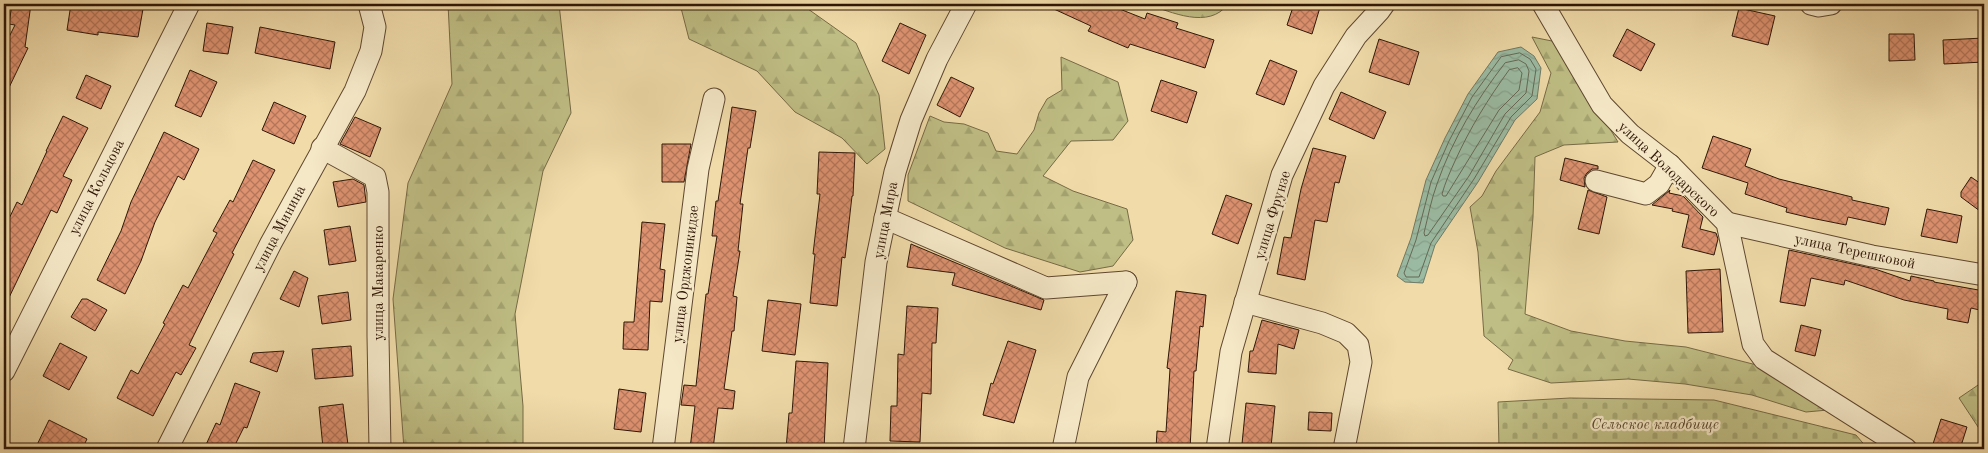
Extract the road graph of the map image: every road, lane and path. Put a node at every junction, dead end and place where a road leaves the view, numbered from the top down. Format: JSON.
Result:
{"nodes":[{"id":1,"x":189,"y":4,"type":"edge"},
{"id":2,"x":370,"y":4,"type":"edge"},
{"id":3,"x":966,"y":4,"type":"edge"},
{"id":4,"x":1384,"y":4,"type":"edge"},
{"id":5,"x":1543,"y":4,"type":"edge"},
{"id":6,"x":1811,"y":4,"type":"edge"},
{"id":7,"x":1831,"y":4,"type":"edge"},
{"id":8,"x":714,"y":99,"type":"dead end"},
{"id":9,"x":322,"y":148,"type":"junction"},
{"id":10,"x":1670,"y":165,"type":"junction"},
{"id":11,"x":1596,"y":181,"type":"dead end"},
{"id":12,"x":886,"y":218,"type":"junction"},
{"id":13,"x":1727,"y":223,"type":"junction"},
{"id":14,"x":1984,"y":275,"type":"edge"},
{"id":15,"x":1245,"y":302,"type":"junction"},
{"id":16,"x":4,"y":371,"type":"edge"},
{"id":17,"x":167,"y":449,"type":"edge"},
{"id":18,"x":380,"y":449,"type":"edge"},
{"id":19,"x":663,"y":449,"type":"edge"},
{"id":20,"x":854,"y":449,"type":"edge"},
{"id":21,"x":1062,"y":449,"type":"edge"},
{"id":22,"x":1217,"y":449,"type":"edge"},
{"id":23,"x":1344,"y":449,"type":"edge"},
{"id":24,"x":1906,"y":449,"type":"edge"}],
"edges":[{"from":1,"to":16,"type":"street","name":"улица Кольцова"},
{"from":2,"to":9,"type":"street","name":"улица Минина"},
{"from":3,"to":12,"type":"street","name":"улица Мира"},
{"from":4,"to":15,"type":"street","name":"улица Фрунзе"},
{"from":5,"to":10,"type":"street","name":"улица Володарского"},
{"from":6,"to":7,"type":"street"},
{"from":8,"to":19,"type":"street","name":"улица Орджоникидзе"},
{"from":9,"to":17,"type":"street","name":"улица Минина"},
{"from":9,"to":18,"type":"street","name":"улица Макаренко"},
{"from":10,"to":11,"type":"street"},
{"from":10,"to":13,"type":"street","name":"улица Володарского"},
{"from":12,"to":20,"type":"street","name":"улица Мира"},
{"from":12,"to":21,"type":"street"},
{"from":13,"to":14,"type":"street","name":"улица Терешковой"},
{"from":13,"to":24,"type":"street","name":"улица Володарского"},
{"from":15,"to":22,"type":"street","name":"улица Фрунзе"},
{"from":15,"to":23,"type":"street"}]}
